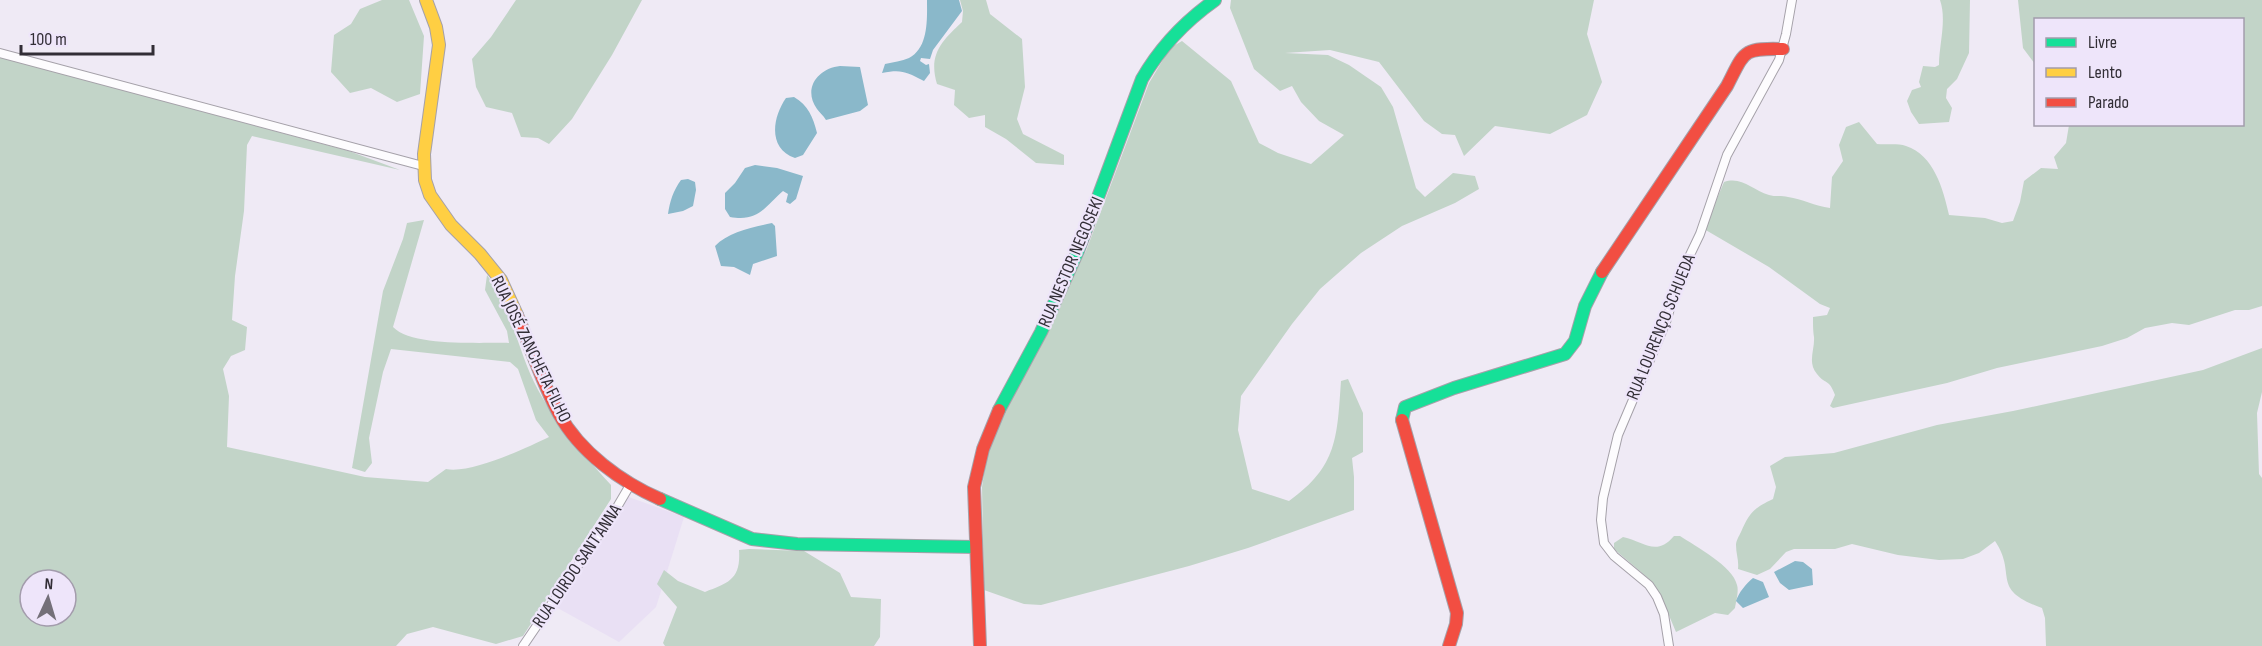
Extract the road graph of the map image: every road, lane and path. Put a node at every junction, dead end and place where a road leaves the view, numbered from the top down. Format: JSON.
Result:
{"nodes":[{"id":1,"x":426,"y":0,"type":"edge"},
{"id":2,"x":1215,"y":0,"type":"edge"},
{"id":3,"x":1792,"y":0,"type":"edge"},
{"id":4,"x":1783,"y":49,"type":"junction"},
{"id":5,"x":0,"y":53,"type":"edge"},
{"id":6,"x":423,"y":166,"type":"junction"},
{"id":7,"x":630,"y":485,"type":"junction"},
{"id":8,"x":976,"y":547,"type":"junction"},
{"id":9,"x":523,"y":646,"type":"edge"},
{"id":10,"x":980,"y":646,"type":"edge"},
{"id":11,"x":1449,"y":646,"type":"edge"},
{"id":12,"x":1669,"y":646,"type":"edge"}],
"edges":[{"from":1,"to":6,"type":"street","name":"RUA JOSÉ ZANCHETA FILHO"},
{"from":2,"to":8,"type":"street","name":"RUA NESTOR NEGOSEKI"},
{"from":3,"to":4,"type":"street","name":"RUA LOURENÇO SCHUEDA"},
{"from":4,"to":11,"type":"street"},
{"from":4,"to":12,"type":"street","name":"RUA LOURENÇO SCHUEDA"},
{"from":5,"to":6,"type":"street"},
{"from":6,"to":7,"type":"street","name":"RUA JOSÉ ZANCHETA FILHO"},
{"from":7,"to":8,"type":"street","name":"RUA JOSÉ ZANCHETA FILHO"},
{"from":7,"to":9,"type":"street","name":"RUA LOIRDO SANT'ANNA"},
{"from":8,"to":10,"type":"street","name":"RUA NESTOR NEGOSEKI"}]}
